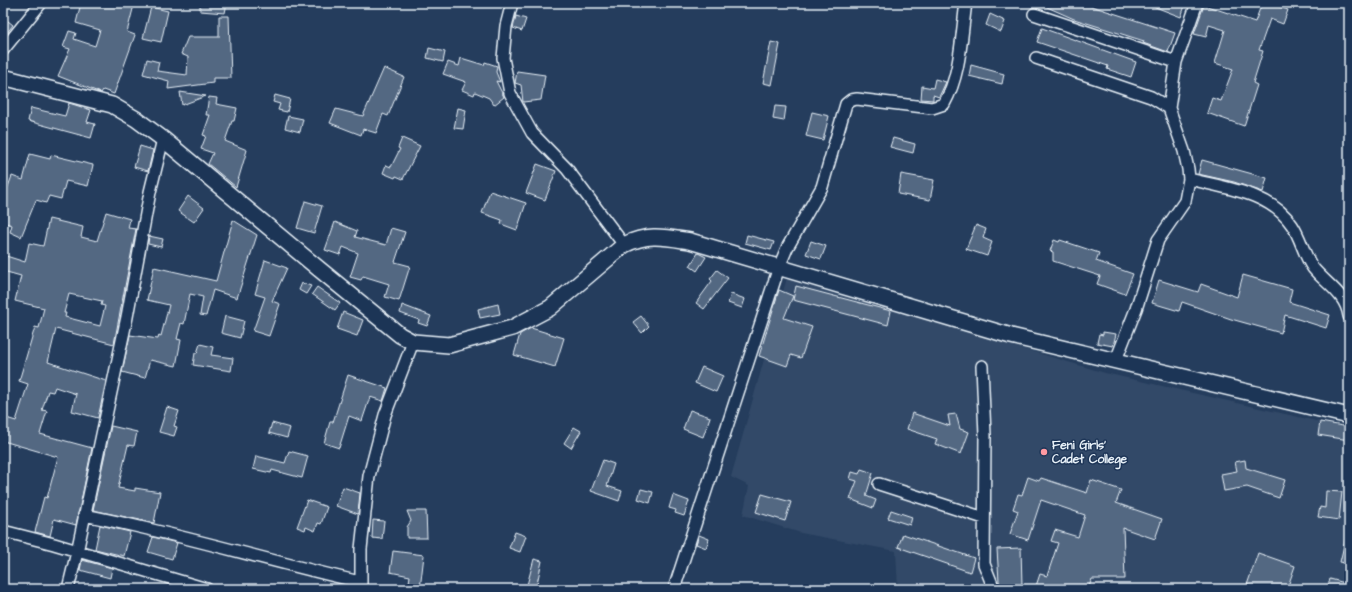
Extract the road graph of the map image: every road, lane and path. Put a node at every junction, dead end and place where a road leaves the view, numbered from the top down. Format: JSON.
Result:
{"nodes":[{"id":1,"x":41,"y":3,"type":"edge"},
{"id":2,"x":512,"y":3,"type":"edge"},
{"id":3,"x":966,"y":3,"type":"edge"},
{"id":4,"x":1197,"y":3,"type":"edge"},
{"id":5,"x":1034,"y":14,"type":"dead end"},
{"id":6,"x":3,"y":50,"type":"edge"},
{"id":7,"x":1036,"y":58,"type":"dead end"},
{"id":8,"x":1176,"y":62,"type":"junction"},
{"id":9,"x":3,"y":77,"type":"edge"},
{"id":10,"x":1169,"y":108,"type":"junction"},
{"id":11,"x":164,"y":139,"type":"junction"},
{"id":12,"x":1189,"y":179,"type":"junction"},
{"id":13,"x":624,"y":246,"type":"junction"},
{"id":14,"x":779,"y":267,"type":"junction"},
{"id":15,"x":1349,"y":316,"type":"edge"},
{"id":16,"x":413,"y":342,"type":"junction"},
{"id":17,"x":1116,"y":360,"type":"junction"},
{"id":18,"x":982,"y":366,"type":"dead end"},
{"id":19,"x":1349,"y":416,"type":"edge"},
{"id":20,"x":879,"y":484,"type":"dead end"},
{"id":21,"x":84,"y":515,"type":"junction"},
{"id":22,"x":984,"y":518,"type":"junction"},
{"id":23,"x":3,"y":531,"type":"edge"},
{"id":24,"x":77,"y":552,"type":"junction"},
{"id":25,"x":361,"y":586,"type":"edge"},
{"id":26,"x":68,"y":589,"type":"edge"},
{"id":27,"x":207,"y":589,"type":"edge"},
{"id":28,"x":674,"y":589,"type":"edge"},
{"id":29,"x":994,"y":589,"type":"edge"}],
"edges":[{"from":1,"to":6,"type":"street"},
{"from":2,"to":13,"type":"street"},
{"from":3,"to":14,"type":"street"},
{"from":4,"to":8,"type":"street"},
{"from":5,"to":8,"type":"street"},
{"from":7,"to":10,"type":"street"},
{"from":8,"to":10,"type":"street"},
{"from":9,"to":11,"type":"main road"},
{"from":10,"to":12,"type":"street"},
{"from":11,"to":16,"type":"main road"},
{"from":11,"to":21,"type":"street"},
{"from":12,"to":15,"type":"street"},
{"from":12,"to":17,"type":"street"},
{"from":13,"to":14,"type":"main road"},
{"from":13,"to":16,"type":"main road"},
{"from":14,"to":17,"type":"main road"},
{"from":14,"to":28,"type":"street"},
{"from":16,"to":25,"type":"street"},
{"from":17,"to":19,"type":"main road"},
{"from":18,"to":22,"type":"street"},
{"from":20,"to":22,"type":"street"},
{"from":21,"to":24,"type":"street"},
{"from":21,"to":25,"type":"street"},
{"from":22,"to":29,"type":"street"},
{"from":23,"to":24,"type":"street"},
{"from":24,"to":26,"type":"street"},
{"from":24,"to":27,"type":"street"}]}
